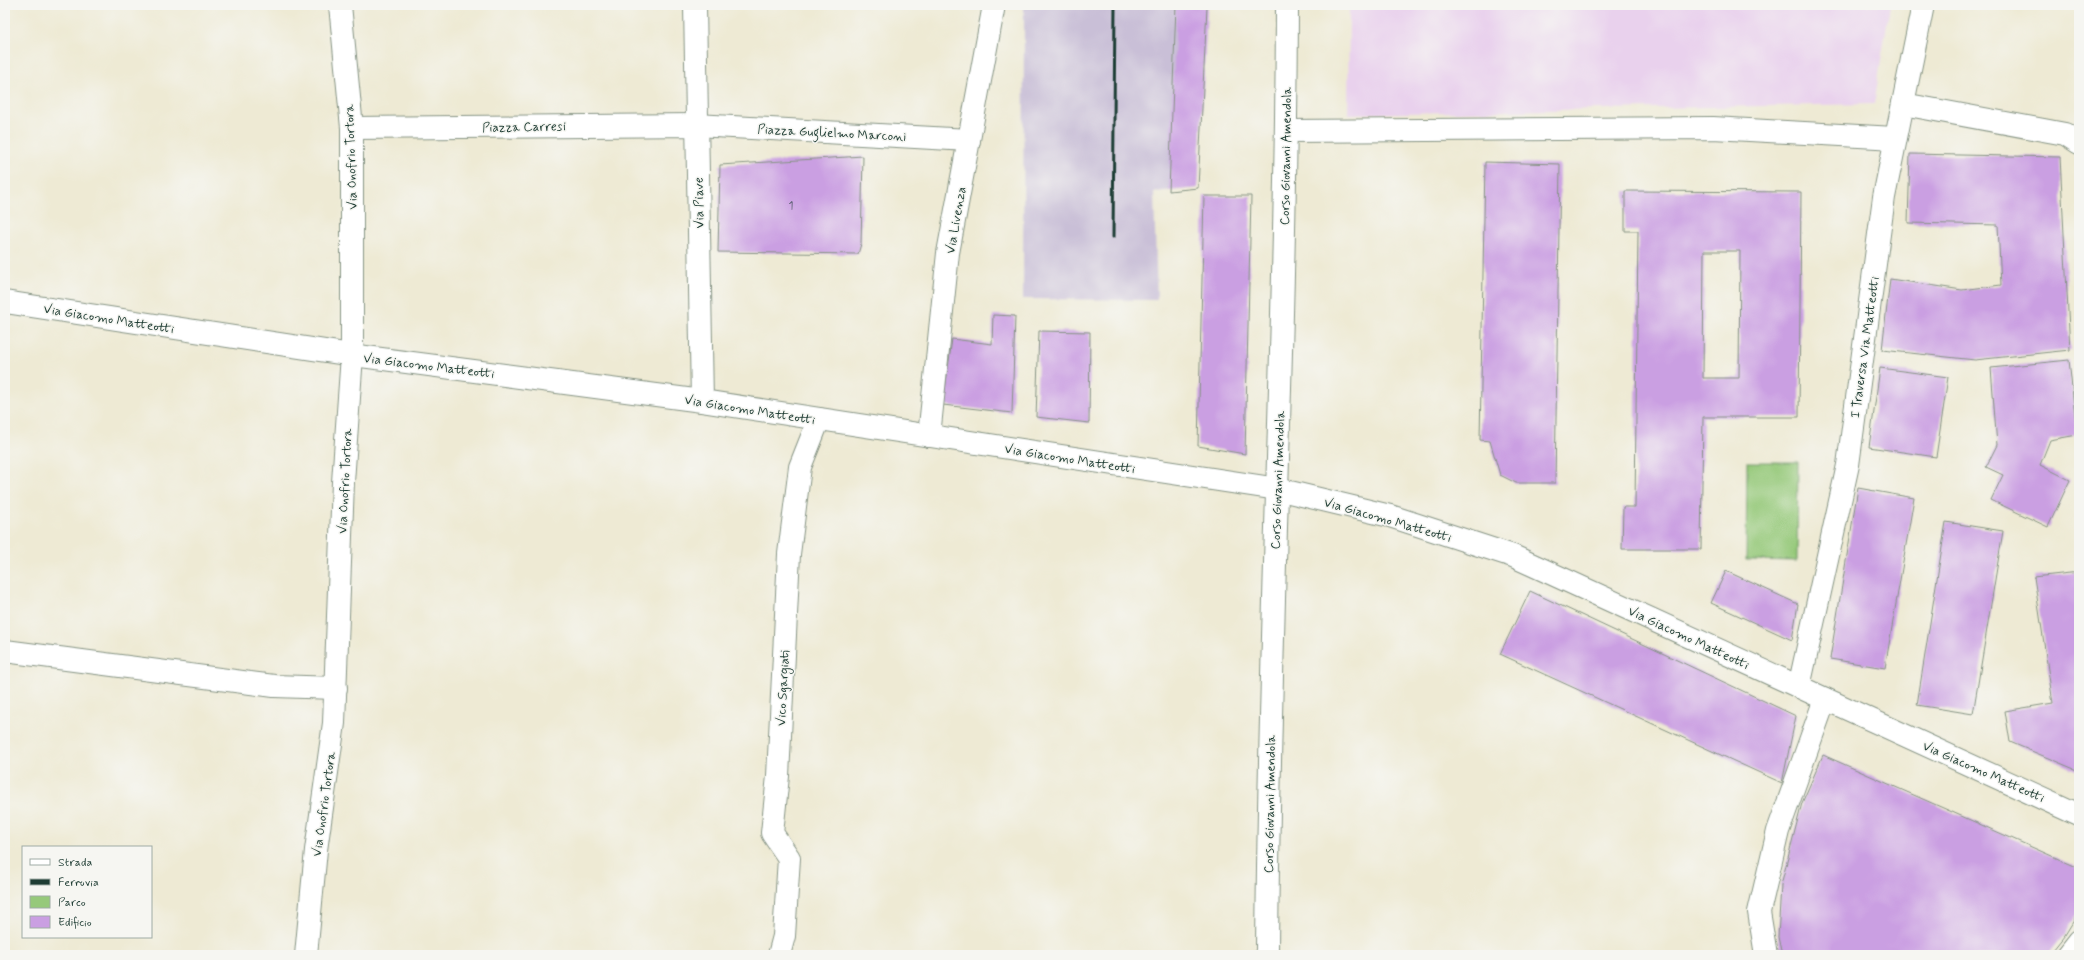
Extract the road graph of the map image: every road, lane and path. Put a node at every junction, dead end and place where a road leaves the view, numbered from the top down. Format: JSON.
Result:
{"nodes":[{"id":1,"x":340,"y":5,"type":"edge"},
{"id":2,"x":695,"y":5,"type":"edge"},
{"id":3,"x":994,"y":5,"type":"edge"},
{"id":4,"x":1287,"y":5,"type":"edge"},
{"id":5,"x":1923,"y":5,"type":"edge"},
{"id":6,"x":1903,"y":104,"type":"junction"},
{"id":7,"x":696,"y":124,"type":"junction"},
{"id":8,"x":352,"y":128,"type":"junction"},
{"id":9,"x":1286,"y":131,"type":"junction"},
{"id":10,"x":1895,"y":138,"type":"junction"},
{"id":11,"x":969,"y":140,"type":"junction"},
{"id":12,"x":2079,"y":143,"type":"edge"},
{"id":13,"x":5,"y":302,"type":"edge"},
{"id":14,"x":352,"y":355,"type":"junction"},
{"id":15,"x":702,"y":401,"type":"junction"},
{"id":16,"x":819,"y":420,"type":"junction"},
{"id":17,"x":929,"y":436,"type":"junction"},
{"id":18,"x":1277,"y":489,"type":"junction"},
{"id":19,"x":5,"y":651,"type":"edge"},
{"id":20,"x":1799,"y":687,"type":"junction"},
{"id":21,"x":336,"y":688,"type":"junction"},
{"id":22,"x":1825,"y":699,"type":"junction"},
{"id":23,"x":2079,"y":815,"type":"edge"},
{"id":24,"x":2079,"y":941,"type":"edge"},
{"id":25,"x":306,"y":955,"type":"edge"},
{"id":26,"x":779,"y":955,"type":"edge"},
{"id":27,"x":1267,"y":955,"type":"edge"},
{"id":28,"x":1766,"y":955,"type":"edge"},
{"id":29,"x":2068,"y":955,"type":"edge"}],
"edges":[{"from":1,"to":8,"type":"street","name":"Via Onofrio Tortora"},
{"from":2,"to":7,"type":"street","name":"Via Piave"},
{"from":3,"to":11,"type":"street","name":"Via Livenza"},
{"from":4,"to":9,"type":"street","name":"Corso Giovanni Amendola"},
{"from":5,"to":6,"type":"street","name":"I Traversa Via Matteotti"},
{"from":6,"to":10,"type":"street","name":"I Traversa Via Matteotti"},
{"from":6,"to":12,"type":"street"},
{"from":7,"to":8,"type":"street","name":"Piazza Carresi"},
{"from":7,"to":11,"type":"street","name":"Piazza Guglielmo Marconi"},
{"from":7,"to":15,"type":"street","name":"Via Piave"},
{"from":8,"to":14,"type":"street","name":"Via Onofrio Tortora"},
{"from":9,"to":10,"type":"street"},
{"from":9,"to":18,"type":"street","name":"Corso Giovanni Amendola"},
{"from":10,"to":20,"type":"street","name":"I Traversa Via Matteotti"},
{"from":11,"to":17,"type":"street","name":"Via Livenza"},
{"from":13,"to":14,"type":"street","name":"Via Giacomo Matteotti"},
{"from":14,"to":15,"type":"street","name":"Via Giacomo Matteotti"},
{"from":14,"to":21,"type":"street","name":"Via Onofrio Tortora"},
{"from":15,"to":16,"type":"street","name":"Via Giacomo Matteotti"},
{"from":16,"to":17,"type":"street","name":"Via Giacomo Matteotti"},
{"from":16,"to":26,"type":"street","name":"Vico Sgargiati"},
{"from":17,"to":18,"type":"street","name":"Via Giacomo Matteotti"},
{"from":18,"to":20,"type":"street","name":"Via Giacomo Matteotti"},
{"from":18,"to":27,"type":"street","name":"Corso Giovanni Amendola"},
{"from":19,"to":21,"type":"street"},
{"from":20,"to":22,"type":"street","name":"Via Giacomo Matteotti"},
{"from":21,"to":25,"type":"street","name":"Via Onofrio Tortora"},
{"from":22,"to":23,"type":"street","name":"Via Giacomo Matteotti"},
{"from":22,"to":28,"type":"street"},
{"from":24,"to":29,"type":"street"}]}
